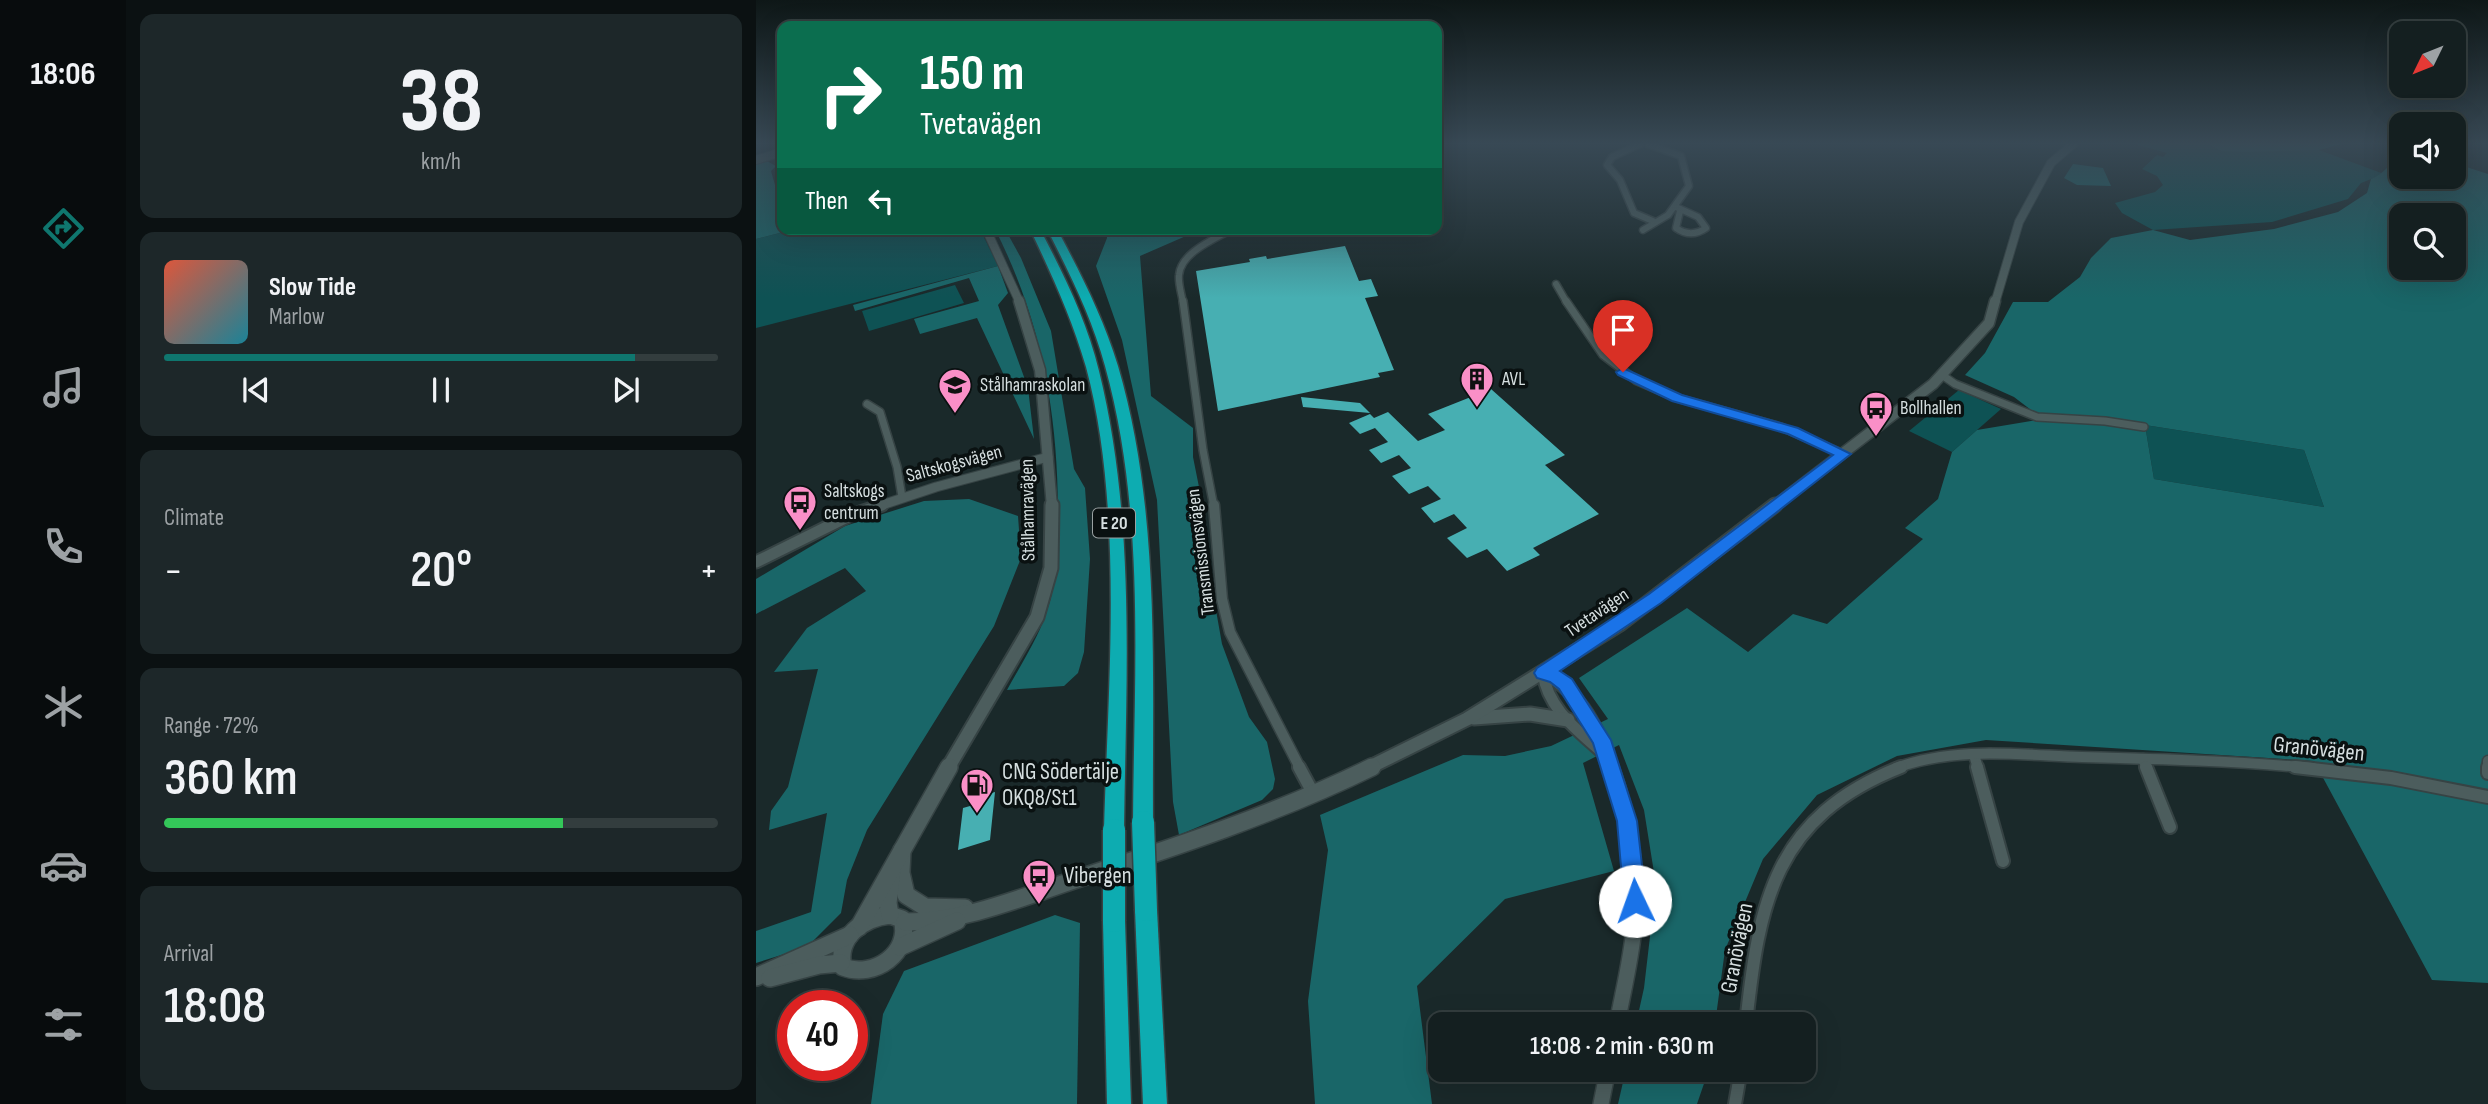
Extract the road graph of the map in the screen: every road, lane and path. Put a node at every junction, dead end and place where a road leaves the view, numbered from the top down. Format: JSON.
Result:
{"nodes":[{"id":1,"x":1625,"y":196,"type":"edge"},
{"id":2,"x":1684,"y":196,"type":"edge"},
{"id":3,"x":2033,"y":196,"type":"edge"},
{"id":4,"x":1678,"y":209,"type":"junction"},
{"id":5,"x":1655,"y":222,"type":"junction"},
{"id":6,"x":1643,"y":230,"type":"dead end"},
{"id":7,"x":989,"y":235,"type":"edge"},
{"id":8,"x":1038,"y":235,"type":"edge"},
{"id":9,"x":1055,"y":235,"type":"edge"},
{"id":10,"x":1223,"y":235,"type":"edge"},
{"id":11,"x":1556,"y":284,"type":"dead end"},
{"id":12,"x":1941,"y":375,"type":"junction"},
{"id":13,"x":867,"y":404,"type":"dead end"},
{"id":14,"x":2144,"y":427,"type":"dead end"},
{"id":15,"x":1844,"y":454,"type":"junction"},
{"id":16,"x":1048,"y":457,"type":"junction"},
{"id":17,"x":902,"y":497,"type":"junction"},
{"id":18,"x":756,"y":562,"type":"edge"},
{"id":19,"x":1543,"y":673,"type":"junction"},
{"id":20,"x":1467,"y":719,"type":"junction"},
{"id":21,"x":1569,"y":720,"type":"junction"},
{"id":22,"x":1605,"y":755,"type":"junction"},
{"id":23,"x":1974,"y":755,"type":"junction"},
{"id":24,"x":2143,"y":759,"type":"junction"},
{"id":25,"x":2488,"y":761,"type":"edge"},
{"id":26,"x":2488,"y":774,"type":"edge"},
{"id":27,"x":1312,"y":793,"type":"junction"},
{"id":28,"x":2488,"y":797,"type":"edge"},
{"id":29,"x":2170,"y":827,"type":"dead end"},
{"id":30,"x":902,"y":846,"type":"junction"},
{"id":31,"x":2003,"y":861,"type":"dead end"},
{"id":32,"x":893,"y":863,"type":"junction"},
{"id":33,"x":985,"y":909,"type":"junction"},
{"id":34,"x":897,"y":918,"type":"junction"},
{"id":35,"x":854,"y":931,"type":"junction"},
{"id":36,"x":900,"y":947,"type":"junction"},
{"id":37,"x":841,"y":963,"type":"junction"},
{"id":38,"x":756,"y":979,"type":"edge"},
{"id":39,"x":1619,"y":1012,"type":"edge"},
{"id":40,"x":1748,"y":1012,"type":"edge"},
{"id":41,"x":1605,"y":1082,"type":"edge"},
{"id":42,"x":1739,"y":1082,"type":"edge"},
{"id":43,"x":1119,"y":1104,"type":"edge"},
{"id":44,"x":1155,"y":1104,"type":"edge"},
{"id":45,"x":1601,"y":1104,"type":"edge"},
{"id":46,"x":1735,"y":1104,"type":"edge"}],
"edges":[{"from":1,"to":5,"type":"street"},
{"from":2,"to":4,"type":"street"},
{"from":3,"to":12,"type":"main road","name":"Tvetavägen"},
{"from":4,"to":4,"type":"street"},
{"from":4,"to":5,"type":"street"},
{"from":5,"to":6,"type":"street"},
{"from":7,"to":16,"type":"main road","name":"Stålhamravägen"},
{"from":8,"to":43,"type":"highway","number":"E 20","bridge":true},
{"from":9,"to":44,"type":"highway","number":"E 20","bridge":true},
{"from":10,"to":27,"type":"street","name":"Transmissionsvägen"},
{"from":11,"to":15,"type":"street"},
{"from":12,"to":14,"type":"street"},
{"from":12,"to":15,"type":"main road","name":"Tvetavägen"},
{"from":13,"to":17,"type":"street"},
{"from":15,"to":19,"type":"main road","name":"Tvetavägen"},
{"from":16,"to":17,"type":"street","name":"Saltskogsvägen"},
{"from":16,"to":30,"type":"main road","name":"Stålhamravägen"},
{"from":17,"to":18,"type":"street","name":"Saltskogsvägen"},
{"from":19,"to":20,"type":"main road","name":"Tvetavägen"},
{"from":19,"to":21,"type":"street"},
{"from":19,"to":22,"type":"street"},
{"from":20,"to":21,"type":"main road"},
{"from":20,"to":27,"type":"main road","name":"Tvetavägen"},
{"from":21,"to":22,"type":"street"},
{"from":22,"to":39,"type":"street"},
{"from":23,"to":24,"type":"street","name":"Granövägen"},
{"from":23,"to":31,"type":"street"},
{"from":23,"to":40,"type":"street","name":"Granövägen"},
{"from":24,"to":28,"type":"street","name":"Granövägen"},
{"from":24,"to":29,"type":"street"},
{"from":25,"to":26,"type":"street"},
{"from":27,"to":33,"type":"main road","name":"Tvetavägen"},
{"from":30,"to":32,"type":"main road","name":"Stålhamravägen"},
{"from":30,"to":33,"type":"main road"},
{"from":32,"to":34,"type":"main road","name":"Stålhamravägen"},
{"from":32,"to":35,"type":"main road","name":"Stålhamravägen"},
{"from":33,"to":34,"type":"main road","name":"Tvetavägen"},
{"from":33,"to":36,"type":"main road","name":"Tvetavägen"},
{"from":34,"to":35,"type":"main road"},
{"from":34,"to":36,"type":"main road"},
{"from":35,"to":37,"type":"main road"},
{"from":35,"to":38,"type":"main road"},
{"from":36,"to":37,"type":"main road"},
{"from":37,"to":38,"type":"main road"},
{"from":41,"to":45,"type":"street"},
{"from":42,"to":46,"type":"street"}]}
